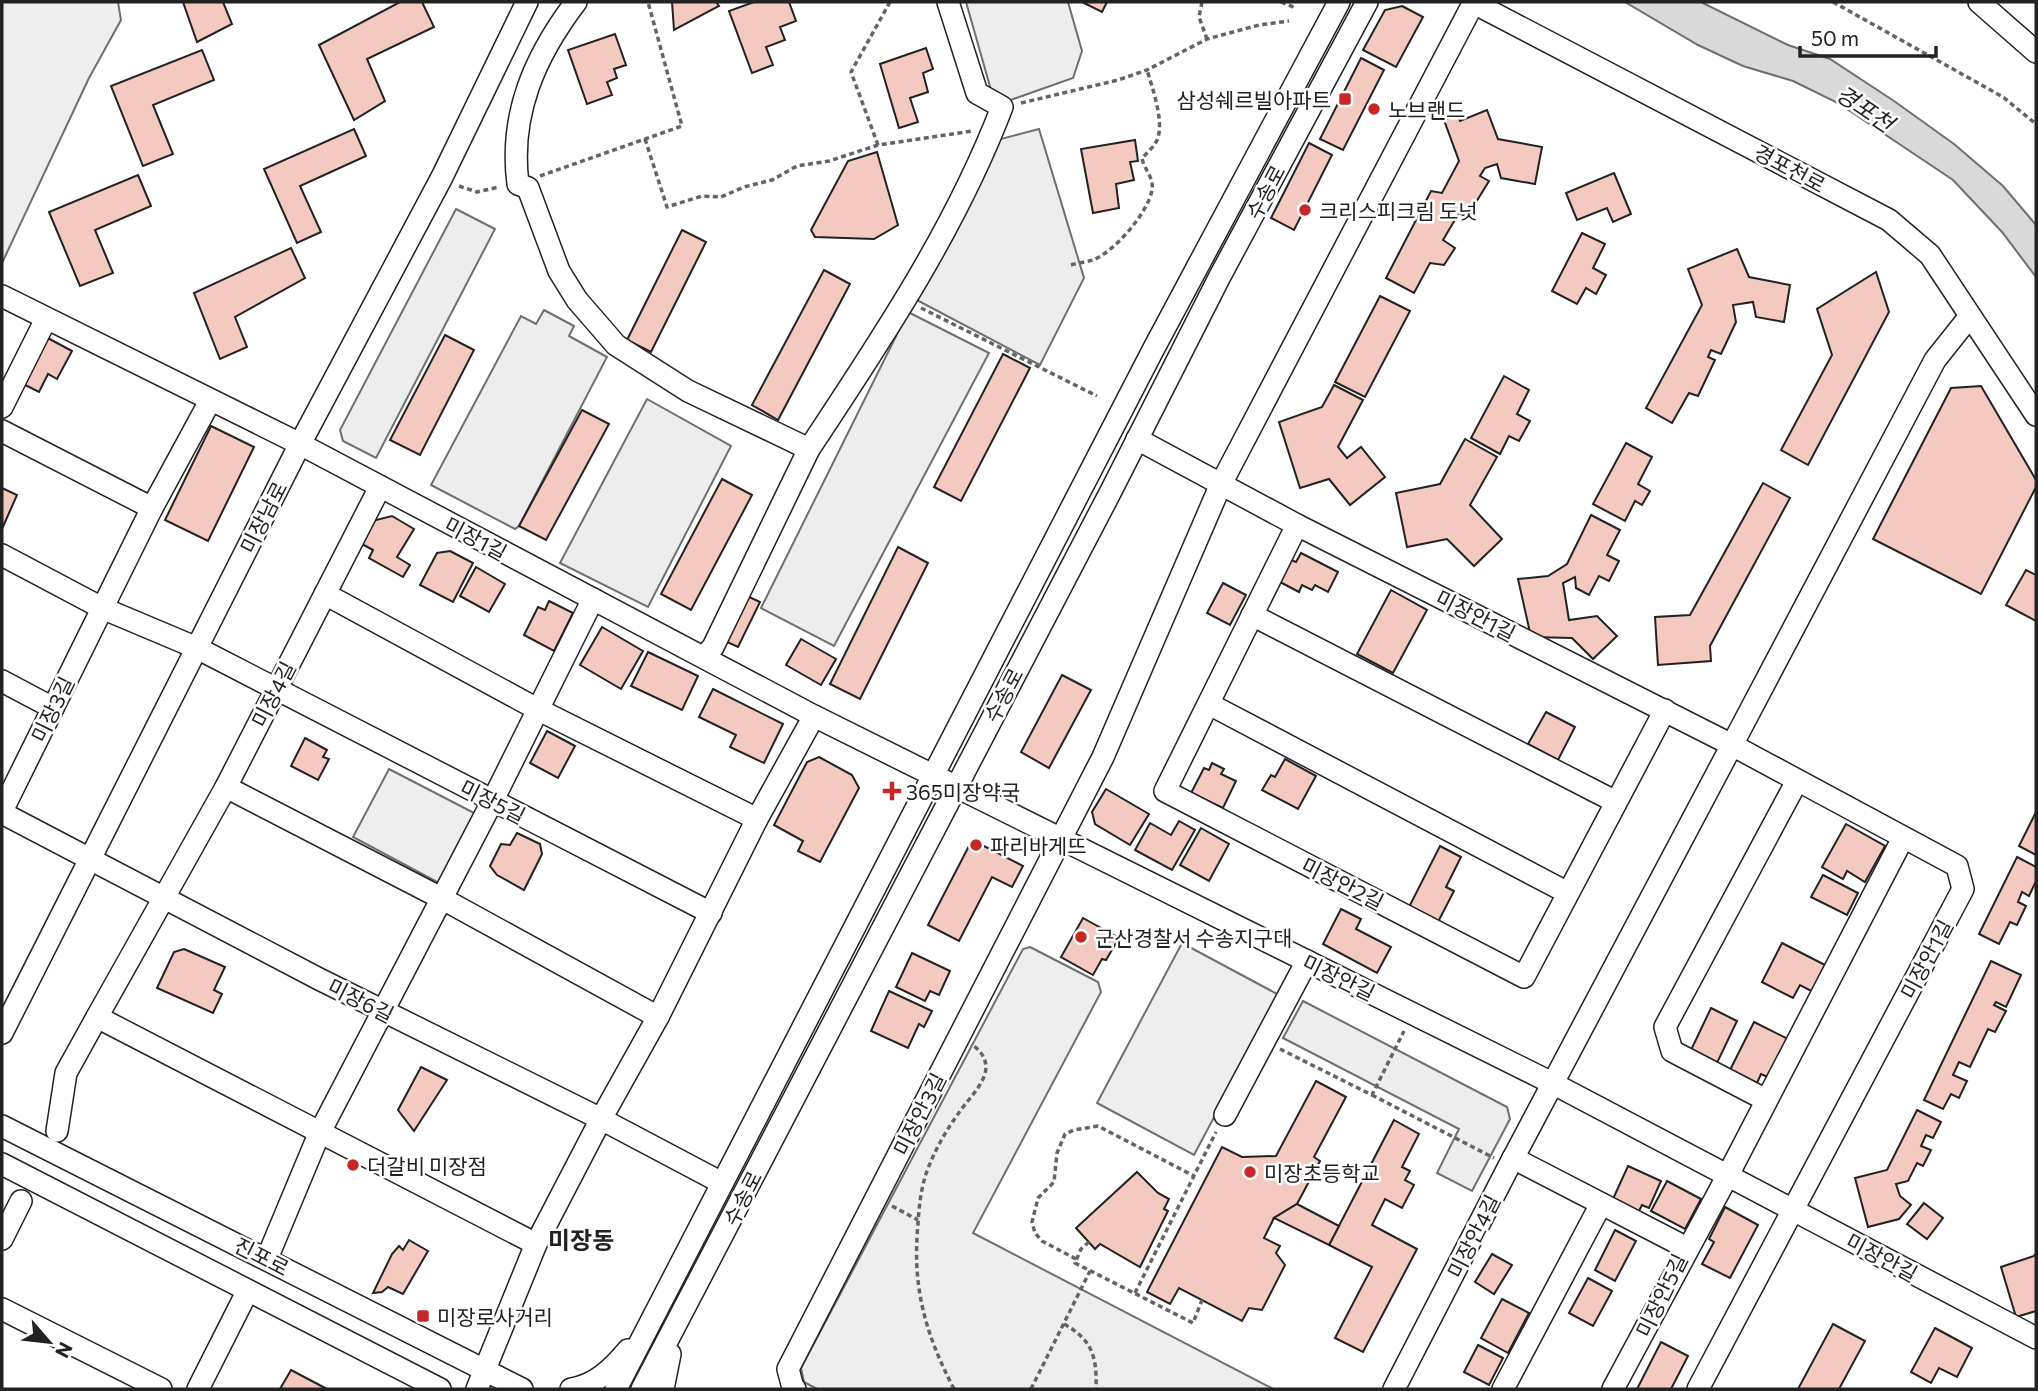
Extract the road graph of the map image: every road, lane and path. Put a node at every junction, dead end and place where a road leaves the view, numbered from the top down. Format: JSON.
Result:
{"nodes":[{"id":1,"x":527,"y":2,"type":"edge"},
{"id":2,"x":576,"y":2,"type":"edge"},
{"id":3,"x":648,"y":2,"type":"edge"},
{"id":4,"x":890,"y":2,"type":"edge"},
{"id":5,"x":948,"y":2,"type":"edge"},
{"id":6,"x":1202,"y":2,"type":"edge"},
{"id":7,"x":1281,"y":2,"type":"edge"},
{"id":8,"x":1339,"y":2,"type":"edge"},
{"id":9,"x":1367,"y":2,"type":"edge"},
{"id":10,"x":1473,"y":2,"type":"edge"},
{"id":11,"x":1833,"y":2,"type":"edge"},
{"id":12,"x":1979,"y":2,"type":"edge"},
{"id":13,"x":1296,"y":8,"type":"dead end"},
{"id":14,"x":1289,"y":21,"type":"dead end"},
{"id":15,"x":1207,"y":39,"type":"junction"},
{"id":16,"x":2036,"y":52,"type":"edge"},
{"id":17,"x":1147,"y":70,"type":"junction"},
{"id":18,"x":1002,"y":107,"type":"junction"},
{"id":19,"x":2036,"y":124,"type":"edge"},
{"id":20,"x":994,"y":127,"type":"junction"},
{"id":21,"x":645,"y":139,"type":"junction"},
{"id":22,"x":878,"y":145,"type":"junction"},
{"id":23,"x":442,"y":177,"type":"junction"},
{"id":24,"x":518,"y":184,"type":"junction"},
{"id":25,"x":1071,"y":265,"type":"dead end"},
{"id":26,"x":2,"y":296,"type":"edge"},
{"id":27,"x":906,"y":300,"type":"junction"},
{"id":28,"x":1970,"y":316,"type":"junction"},
{"id":29,"x":46,"y":318,"type":"junction"},
{"id":30,"x":1097,"y":397,"type":"dead end"},
{"id":31,"x":209,"y":401,"type":"junction"},
{"id":32,"x":2,"y":407,"type":"edge"},
{"id":33,"x":2036,"y":415,"type":"edge"},
{"id":34,"x":2,"y":431,"type":"edge"},
{"id":35,"x":1137,"y":439,"type":"junction"},
{"id":36,"x":300,"y":444,"type":"junction"},
{"id":37,"x":809,"y":449,"type":"junction"},
{"id":38,"x":1221,"y":484,"type":"junction"},
{"id":39,"x":380,"y":487,"type":"junction"},
{"id":40,"x":152,"y":508,"type":"junction"},
{"id":41,"x":1297,"y":525,"type":"junction"},
{"id":42,"x":2,"y":555,"type":"edge"},
{"id":43,"x":325,"y":594,"type":"junction"},
{"id":44,"x":593,"y":599,"type":"junction"},
{"id":45,"x":102,"y":608,"type":"junction"},
{"id":46,"x":1252,"y":615,"type":"junction"},
{"id":47,"x":197,"y":648,"type":"junction"},
{"id":48,"x":704,"y":657,"type":"junction"},
{"id":49,"x":2,"y":681,"type":"edge"},
{"id":50,"x":276,"y":689,"type":"junction"},
{"id":51,"x":1209,"y":704,"type":"junction"},
{"id":52,"x":53,"y":708,"type":"junction"},
{"id":53,"x":539,"y":710,"type":"junction"},
{"id":54,"x":1665,"y":710,"type":"junction"},
{"id":55,"x":814,"y":716,"type":"junction"},
{"id":56,"x":1732,"y":745,"type":"junction"},
{"id":57,"x":1797,"y":781,"type":"junction"},
{"id":58,"x":945,"y":782,"type":"junction"},
{"id":59,"x":226,"y":787,"type":"junction"},
{"id":60,"x":493,"y":800,"type":"junction"},
{"id":61,"x":1616,"y":802,"type":"junction"},
{"id":62,"x":2,"y":812,"type":"edge"},
{"id":63,"x":757,"y":819,"type":"junction"},
{"id":64,"x":1060,"y":838,"type":"junction"},
{"id":65,"x":1903,"y":838,"type":"junction"},
{"id":66,"x":89,"y":858,"type":"junction"},
{"id":67,"x":1568,"y":893,"type":"junction"},
{"id":68,"x":441,"y":898,"type":"junction"},
{"id":69,"x":163,"y":899,"type":"junction"},
{"id":70,"x":711,"y":913,"type":"junction"},
{"id":71,"x":1307,"y":961,"type":"junction"},
{"id":72,"x":382,"y":1011,"type":"junction"},
{"id":73,"x":1412,"y":1014,"type":"junction"},
{"id":74,"x":97,"y":1017,"type":"junction"},
{"id":75,"x":658,"y":1017,"type":"junction"},
{"id":76,"x":2,"y":1033,"type":"edge"},
{"id":77,"x":958,"y":1036,"type":"junction"},
{"id":78,"x":1265,"y":1041,"type":"junction"},
{"id":79,"x":1554,"y":1084,"type":"junction"},
{"id":80,"x":1372,"y":1095,"type":"junction"},
{"id":81,"x":1766,"y":1100,"type":"junction"},
{"id":82,"x":1225,"y":1115,"type":"joint"},
{"id":83,"x":601,"y":1119,"type":"junction"},
{"id":84,"x":2,"y":1126,"type":"edge"},
{"id":85,"x":58,"y":1131,"type":"dead end"},
{"id":86,"x":319,"y":1134,"type":"junction"},
{"id":87,"x":1511,"y":1162,"type":"junction"},
{"id":88,"x":2,"y":1164,"type":"edge"},
{"id":89,"x":1728,"y":1175,"type":"junction"},
{"id":90,"x":1194,"y":1176,"type":"junction"},
{"id":91,"x":722,"y":1183,"type":"junction"},
{"id":92,"x":875,"y":1198,"type":"junction"},
{"id":93,"x":21,"y":1201,"type":"dead end"},
{"id":94,"x":1601,"y":1204,"type":"junction"},
{"id":95,"x":1793,"y":1210,"type":"junction"},
{"id":96,"x":918,"y":1220,"type":"junction"},
{"id":97,"x":2,"y":1239,"type":"edge"},
{"id":98,"x":1089,"y":1242,"type":"dead end"},
{"id":99,"x":536,"y":1244,"type":"junction"},
{"id":100,"x":1687,"y":1248,"type":"junction"},
{"id":101,"x":271,"y":1249,"type":"dead end"},
{"id":102,"x":1076,"y":1259,"type":"junction"},
{"id":103,"x":1090,"y":1271,"type":"junction"},
{"id":104,"x":1135,"y":1293,"type":"junction"},
{"id":105,"x":243,"y":1300,"type":"dead end"},
{"id":106,"x":1202,"y":1300,"type":"dead end"},
{"id":107,"x":2,"y":1309,"type":"edge"},
{"id":108,"x":649,"y":1324,"type":"junction"},
{"id":109,"x":677,"y":1324,"type":"junction"},
{"id":110,"x":1064,"y":1324,"type":"junction"},
{"id":111,"x":2036,"y":1338,"type":"edge"},
{"id":112,"x":484,"y":1368,"type":"junction"},
{"id":113,"x":514,"y":1385,"type":"edge"},
{"id":114,"x":161,"y":1389,"type":"edge"},
{"id":115,"x":198,"y":1389,"type":"edge"},
{"id":116,"x":440,"y":1389,"type":"edge"},
{"id":117,"x":477,"y":1389,"type":"edge"},
{"id":118,"x":532,"y":1389,"type":"edge"},
{"id":119,"x":571,"y":1389,"type":"edge"},
{"id":120,"x":616,"y":1389,"type":"edge"},
{"id":121,"x":642,"y":1389,"type":"edge"},
{"id":122,"x":663,"y":1389,"type":"edge"},
{"id":123,"x":795,"y":1389,"type":"edge"},
{"id":124,"x":954,"y":1389,"type":"edge"},
{"id":125,"x":1031,"y":1389,"type":"edge"},
{"id":126,"x":1096,"y":1389,"type":"edge"},
{"id":127,"x":1394,"y":1389,"type":"edge"},
{"id":128,"x":1503,"y":1389,"type":"edge"},
{"id":129,"x":1613,"y":1389,"type":"edge"},
{"id":130,"x":1698,"y":1389,"type":"edge"}],
"edges":[{"from":1,"to":23,"type":"street","name":"미장남로"},
{"from":2,"to":24,"type":"street"},
{"from":3,"to":21,"type":"path"},
{"from":4,"to":22,"type":"path"},
{"from":5,"to":18,"type":"street"},
{"from":6,"to":15,"type":"path"},
{"from":7,"to":13,"type":"path"},
{"from":8,"to":58,"type":"street","name":"수송로"},
{"from":9,"to":35,"type":"street","name":"수송로"},
{"from":10,"to":28,"type":"street","name":"경포천로"},
{"from":10,"to":38,"type":"street"},
{"from":11,"to":19,"type":"path"},
{"from":12,"to":16,"type":"street"},
{"from":14,"to":15,"type":"path"},
{"from":15,"to":17,"type":"path"},
{"from":17,"to":18,"type":"path"},
{"from":17,"to":25,"type":"path"},
{"from":18,"to":20,"type":"street"},
{"from":20,"to":22,"type":"path"},
{"from":20,"to":27,"type":"street"},
{"from":21,"to":22,"type":"path"},
{"from":21,"to":24,"type":"path"},
{"from":23,"to":24,"type":"path"},
{"from":23,"to":36,"type":"street","name":"미장남로"},
{"from":24,"to":37,"type":"street"},
{"from":26,"to":29,"type":"street","name":"미장1길"},
{"from":27,"to":30,"type":"path"},
{"from":27,"to":37,"type":"street"},
{"from":28,"to":33,"type":"street","name":"경포천로"},
{"from":28,"to":56,"type":"street"},
{"from":29,"to":31,"type":"street","name":"미장1길"},
{"from":29,"to":32,"type":"street"},
{"from":31,"to":36,"type":"street","name":"미장1길"},
{"from":31,"to":40,"type":"street","name":"미장3길"},
{"from":34,"to":40,"type":"street"},
{"from":35,"to":38,"type":"street","name":"미장안1길"},
{"from":35,"to":58,"type":"street","name":"수송로"},
{"from":36,"to":39,"type":"street","name":"미장1길"},
{"from":36,"to":47,"type":"street","name":"미장남로"},
{"from":37,"to":48,"type":"street"},
{"from":38,"to":41,"type":"street","name":"미장안1길"},
{"from":38,"to":64,"type":"street"},
{"from":39,"to":43,"type":"street","name":"미장4길"},
{"from":39,"to":44,"type":"street","name":"미장1길"},
{"from":40,"to":45,"type":"street","name":"미장3길"},
{"from":41,"to":46,"type":"street","name":"미장안2길"},
{"from":41,"to":54,"type":"street","name":"미장안1길"},
{"from":42,"to":45,"type":"street"},
{"from":43,"to":50,"type":"street","name":"미장4길"},
{"from":43,"to":53,"type":"street"},
{"from":44,"to":48,"type":"street","name":"미장1길"},
{"from":44,"to":53,"type":"street"},
{"from":45,"to":47,"type":"street","name":"미장5길"},
{"from":45,"to":52,"type":"street","name":"미장3길"},
{"from":46,"to":51,"type":"street","name":"미장안2길"},
{"from":46,"to":61,"type":"street"},
{"from":47,"to":50,"type":"street","name":"미장5길"},
{"from":47,"to":66,"type":"street","name":"미장남로"},
{"from":48,"to":55,"type":"street","name":"미장1길"},
{"from":49,"to":52,"type":"street"},
{"from":50,"to":59,"type":"street","name":"미장4길"},
{"from":50,"to":60,"type":"street","name":"미장5길"},
{"from":51,"to":67,"type":"street"},
{"from":51,"to":67,"type":"street","name":"미장안2길"},
{"from":52,"to":62,"type":"street","name":"미장3길"},
{"from":53,"to":60,"type":"street"},
{"from":53,"to":63,"type":"street"},
{"from":54,"to":56,"type":"street","name":"미장안1길"},
{"from":54,"to":61,"type":"street","name":"미장안2길"},
{"from":55,"to":58,"type":"street","name":"미장1길"},
{"from":55,"to":63,"type":"street"},
{"from":56,"to":57,"type":"street","name":"미장안1길"},
{"from":56,"to":79,"type":"street"},
{"from":57,"to":65,"type":"street","name":"미장안1길"},
{"from":57,"to":81,"type":"street"},
{"from":58,"to":64,"type":"street","name":"미장안길"},
{"from":58,"to":91,"type":"street","name":"수송로"},
{"from":58,"to":109,"type":"street","name":"수송로"},
{"from":59,"to":68,"type":"street"},
{"from":59,"to":69,"type":"street","name":"미장4길"},
{"from":60,"to":68,"type":"street"},
{"from":60,"to":70,"type":"street","name":"미장5길"},
{"from":61,"to":67,"type":"street","name":"미장안2길"},
{"from":62,"to":66,"type":"street","name":"미장6길"},
{"from":63,"to":70,"type":"street"},
{"from":64,"to":71,"type":"street","name":"미장안길"},
{"from":64,"to":77,"type":"street","name":"미장안3길"},
{"from":65,"to":81,"type":"street"},
{"from":65,"to":95,"type":"street","name":"미장안1길"},
{"from":66,"to":69,"type":"street","name":"미장6길"},
{"from":66,"to":76,"type":"street","name":"미장남로"},
{"from":68,"to":72,"type":"street"},
{"from":68,"to":75,"type":"street"},
{"from":69,"to":72,"type":"street","name":"미장6길"},
{"from":69,"to":74,"type":"street","name":"미장4길"},
{"from":70,"to":75,"type":"street"},
{"from":71,"to":73,"type":"street","name":"미장안길"},
{"from":71,"to":78,"type":"street"},
{"from":72,"to":83,"type":"street","name":"미장6길"},
{"from":72,"to":86,"type":"street"},
{"from":73,"to":79,"type":"street","name":"미장안길"},
{"from":73,"to":80,"type":"path"},
{"from":74,"to":85,"type":"street","name":"미장4길"},
{"from":74,"to":86,"type":"street"},
{"from":75,"to":83,"type":"street"},
{"from":77,"to":92,"type":"street","name":"미장안3길"},
{"from":77,"to":96,"type":"path"},
{"from":78,"to":80,"type":"path"},
{"from":78,"to":82,"type":"street"},
{"from":79,"to":87,"type":"street","name":"미장안4길"},
{"from":79,"to":89,"type":"street","name":"미장안길"},
{"from":80,"to":87,"type":"path"},
{"from":81,"to":89,"type":"street"},
{"from":82,"to":90,"type":"path"},
{"from":83,"to":91,"type":"street","name":"미장6길"},
{"from":83,"to":99,"type":"street"},
{"from":84,"to":112,"type":"street","name":"진포로"},
{"from":86,"to":99,"type":"street"},
{"from":86,"to":101,"type":"street"},
{"from":87,"to":94,"type":"street","name":"미장안5길"},
{"from":87,"to":127,"type":"street","name":"미장안4길"},
{"from":88,"to":116,"type":"street","name":"진포로"},
{"from":89,"to":95,"type":"street","name":"미장안길"},
{"from":89,"to":100,"type":"street"},
{"from":90,"to":102,"type":"path"},
{"from":90,"to":104,"type":"path"},
{"from":91,"to":108,"type":"street","name":"수송로"},
{"from":92,"to":96,"type":"path"},
{"from":92,"to":123,"type":"street","name":"미장안3길"},
{"from":93,"to":97,"type":"street"},
{"from":94,"to":100,"type":"street","name":"미장안5길"},
{"from":94,"to":128,"type":"street"},
{"from":95,"to":111,"type":"street","name":"미장안길"},
{"from":95,"to":130,"type":"street","name":"미장안1길"},
{"from":96,"to":124,"type":"path"},
{"from":98,"to":102,"type":"path"},
{"from":99,"to":112,"type":"street"},
{"from":100,"to":129,"type":"street","name":"미장안5길"},
{"from":102,"to":103,"type":"path"},
{"from":103,"to":104,"type":"path"},
{"from":103,"to":110,"type":"path"},
{"from":104,"to":106,"type":"path"},
{"from":105,"to":115,"type":"street"},
{"from":107,"to":114,"type":"street"},
{"from":108,"to":119,"type":"street"},
{"from":108,"to":120,"type":"street","name":"수송로"},
{"from":109,"to":121,"type":"street","name":"수송로"},
{"from":109,"to":122,"type":"street"},
{"from":110,"to":125,"type":"path"},
{"from":110,"to":126,"type":"path"},
{"from":112,"to":113,"type":"street","name":"진포로"},
{"from":112,"to":117,"type":"street"},
{"from":113,"to":118,"type":"street","name":"진포로"}]}
